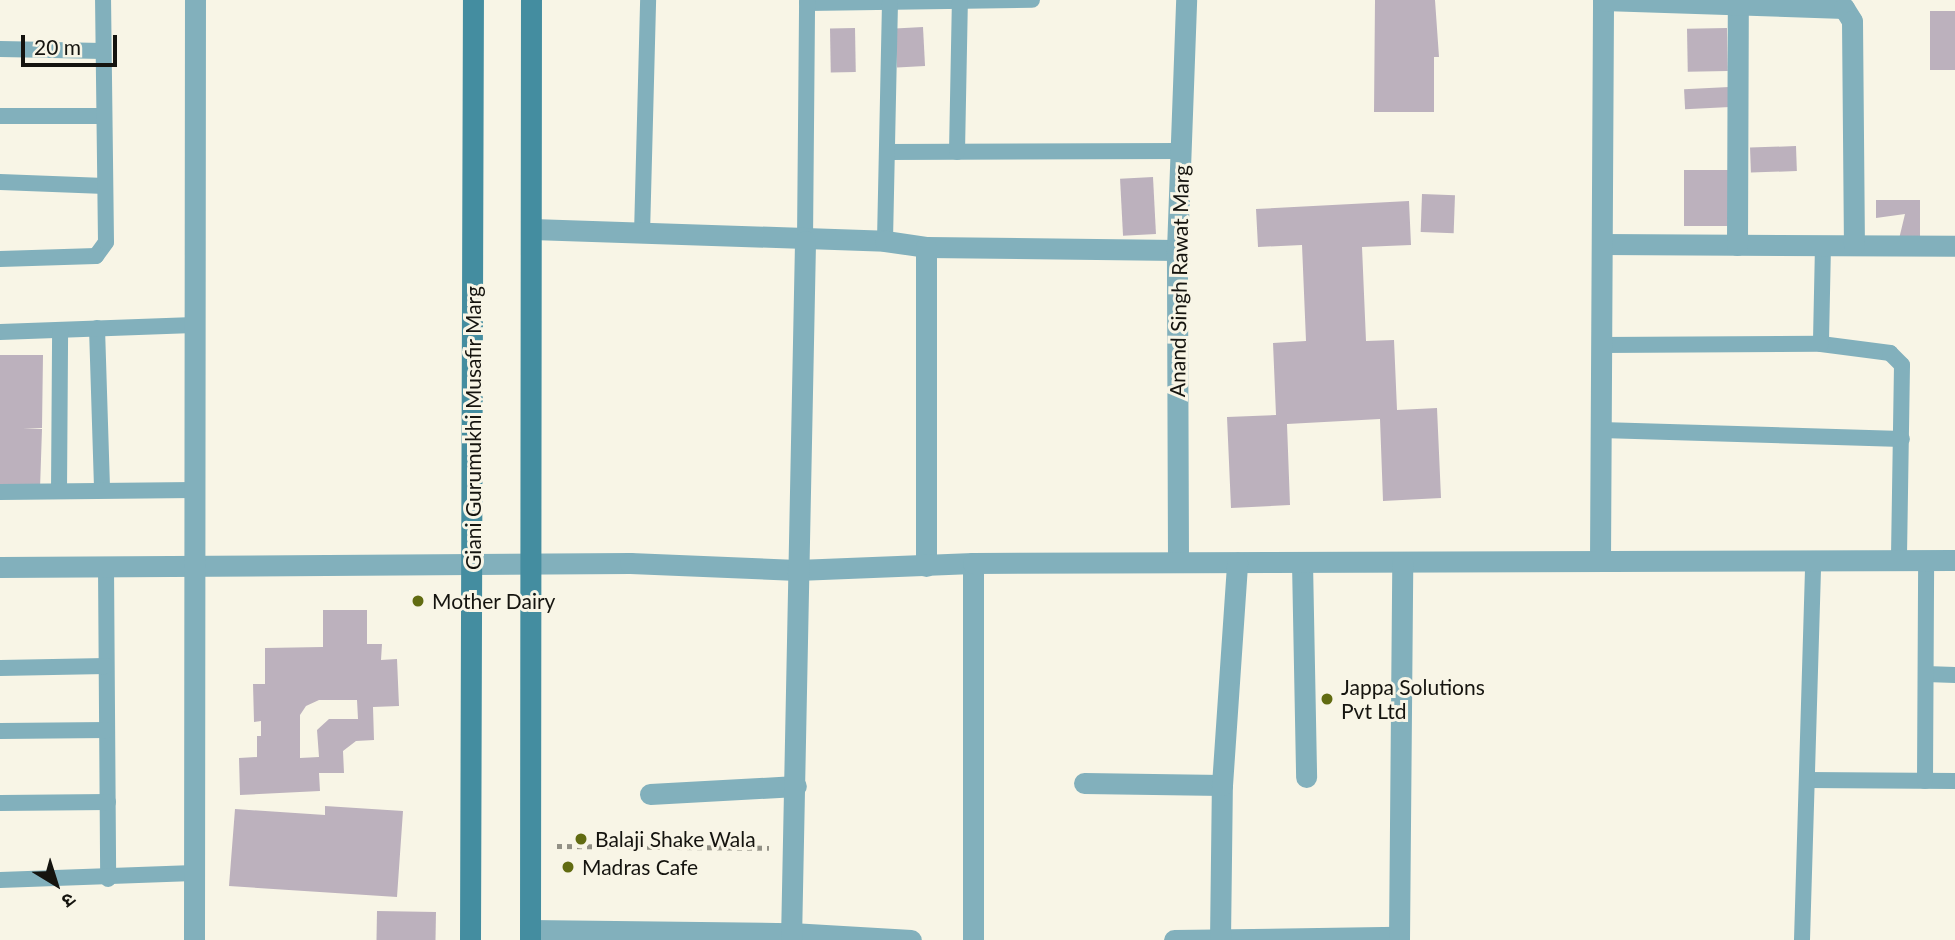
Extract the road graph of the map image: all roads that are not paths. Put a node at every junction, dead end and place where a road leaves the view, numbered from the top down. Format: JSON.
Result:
{"nodes":[{"id":1,"x":103,"y":0,"type":"edge"},
{"id":2,"x":195,"y":0,"type":"edge"},
{"id":3,"x":473,"y":0,"type":"edge"},
{"id":4,"x":531,"y":0,"type":"edge"},
{"id":5,"x":648,"y":0,"type":"edge"},
{"id":6,"x":936,"y":0,"type":"edge"},
{"id":7,"x":1032,"y":0,"type":"edge"},
{"id":8,"x":1185,"y":0,"type":"edge"},
{"id":9,"x":807,"y":1,"type":"edge"},
{"id":10,"x":960,"y":1,"type":"edge"},
{"id":11,"x":890,"y":2,"type":"junction"},
{"id":12,"x":1738,"y":2,"type":"junction"},
{"id":13,"x":0,"y":49,"type":"edge"},
{"id":14,"x":103,"y":51,"type":"junction"},
{"id":15,"x":0,"y":116,"type":"edge"},
{"id":16,"x":104,"y":116,"type":"junction"},
{"id":17,"x":1180,"y":151,"type":"junction"},
{"id":18,"x":887,"y":152,"type":"junction"},
{"id":19,"x":957,"y":152,"type":"junction"},
{"id":20,"x":0,"y":183,"type":"edge"},
{"id":21,"x":106,"y":186,"type":"junction"},
{"id":22,"x":532,"y":229,"type":"junction"},
{"id":23,"x":642,"y":234,"type":"junction"},
{"id":24,"x":805,"y":241,"type":"junction"},
{"id":25,"x":885,"y":241,"type":"junction"},
{"id":26,"x":1602,"y":244,"type":"junction"},
{"id":27,"x":1737,"y":245,"type":"junction"},
{"id":28,"x":1823,"y":245,"type":"junction"},
{"id":29,"x":1854,"y":246,"type":"junction"},
{"id":30,"x":1955,"y":246,"type":"edge"},
{"id":31,"x":926,"y":247,"type":"junction"},
{"id":32,"x":1177,"y":250,"type":"junction"},
{"id":33,"x":0,"y":259,"type":"edge"},
{"id":34,"x":194,"y":324,"type":"junction"},
{"id":35,"x":97,"y":328,"type":"junction"},
{"id":36,"x":60,"y":330,"type":"junction"},
{"id":37,"x":0,"y":332,"type":"edge"},
{"id":38,"x":1821,"y":344,"type":"junction"},
{"id":39,"x":1601,"y":345,"type":"junction"},
{"id":40,"x":1601,"y":430,"type":"junction"},
{"id":41,"x":1902,"y":439,"type":"junction"},
{"id":42,"x":102,"y":490,"type":"junction"},
{"id":43,"x":194,"y":490,"type":"junction"},
{"id":44,"x":59,"y":491,"type":"junction"},
{"id":45,"x":0,"y":492,"type":"edge"},
{"id":46,"x":1899,"y":559,"type":"junction"},
{"id":47,"x":1813,"y":560,"type":"junction"},
{"id":48,"x":1926,"y":560,"type":"junction"},
{"id":49,"x":1955,"y":560,"type":"edge"},
{"id":50,"x":1600,"y":561,"type":"junction"},
{"id":51,"x":1178,"y":562,"type":"junction"},
{"id":52,"x":1302,"y":562,"type":"junction"},
{"id":53,"x":1402,"y":562,"type":"junction"},
{"id":54,"x":973,"y":563,"type":"junction"},
{"id":55,"x":1237,"y":563,"type":"junction"},
{"id":56,"x":472,"y":565,"type":"junction"},
{"id":57,"x":530,"y":565,"type":"junction"},
{"id":58,"x":195,"y":566,"type":"junction"},
{"id":59,"x":926,"y":566,"type":"junction"},
{"id":60,"x":0,"y":567,"type":"edge"},
{"id":61,"x":106,"y":567,"type":"junction"},
{"id":62,"x":797,"y":570,"type":"junction"},
{"id":63,"x":107,"y":666,"type":"junction"},
{"id":64,"x":0,"y":667,"type":"edge"},
{"id":65,"x":1926,"y":674,"type":"junction"},
{"id":66,"x":1955,"y":675,"type":"edge"},
{"id":67,"x":107,"y":730,"type":"junction"},
{"id":68,"x":0,"y":732,"type":"edge"},
{"id":69,"x":1306,"y":777,"type":"dead end"},
{"id":70,"x":1807,"y":780,"type":"junction"},
{"id":71,"x":1925,"y":781,"type":"junction"},
{"id":72,"x":1955,"y":781,"type":"edge"},
{"id":73,"x":1084,"y":783,"type":"dead end"},
{"id":74,"x":1222,"y":785,"type":"junction"},
{"id":75,"x":796,"y":786,"type":"junction"},
{"id":76,"x":650,"y":794,"type":"dead end"},
{"id":77,"x":108,"y":802,"type":"junction"},
{"id":78,"x":0,"y":803,"type":"edge"},
{"id":79,"x":194,"y":873,"type":"junction"},
{"id":80,"x":108,"y":879,"type":"junction"},
{"id":81,"x":0,"y":880,"type":"edge"},
{"id":82,"x":530,"y":935,"type":"edge"},
{"id":83,"x":791,"y":936,"type":"edge"},
{"id":84,"x":859,"y":938,"type":"edge"},
{"id":85,"x":1220,"y":939,"type":"edge"},
{"id":86,"x":1399,"y":939,"type":"edge"},
{"id":87,"x":194,"y":940,"type":"edge"},
{"id":88,"x":470,"y":940,"type":"edge"},
{"id":89,"x":911,"y":940,"type":"edge"},
{"id":90,"x":973,"y":940,"type":"edge"},
{"id":91,"x":1174,"y":940,"type":"edge"},
{"id":92,"x":1802,"y":940,"type":"edge"}],
"edges":[{"from":1,"to":14,"type":"lane"},
{"from":2,"to":34,"type":"street"},
{"from":3,"to":56,"type":"street","name":"Giani Gurumukhi Musafir Marg"},
{"from":4,"to":22,"type":"street"},
{"from":5,"to":23,"type":"lane"},
{"from":6,"to":10,"type":"lane"},
{"from":6,"to":11,"type":"lane"},
{"from":7,"to":10,"type":"lane"},
{"from":8,"to":17,"type":"street","name":"Anand Singh Rawat Marg"},
{"from":9,"to":11,"type":"lane"},
{"from":9,"to":24,"type":"lane"},
{"from":10,"to":19,"type":"lane"},
{"from":11,"to":18,"type":"lane"},
{"from":12,"to":26,"type":"street"},
{"from":12,"to":27,"type":"street"},
{"from":12,"to":29,"type":"street"},
{"from":13,"to":14,"type":"lane"},
{"from":14,"to":16,"type":"lane"},
{"from":15,"to":16,"type":"lane"},
{"from":16,"to":21,"type":"lane"},
{"from":17,"to":19,"type":"lane"},
{"from":17,"to":32,"type":"street","name":"Anand Singh Rawat Marg"},
{"from":18,"to":19,"type":"lane"},
{"from":18,"to":25,"type":"lane"},
{"from":20,"to":21,"type":"lane"},
{"from":21,"to":33,"type":"lane"},
{"from":22,"to":23,"type":"street"},
{"from":22,"to":57,"type":"street"},
{"from":23,"to":24,"type":"street"},
{"from":24,"to":25,"type":"street"},
{"from":24,"to":62,"type":"street"},
{"from":25,"to":31,"type":"street"},
{"from":26,"to":27,"type":"street"},
{"from":26,"to":39,"type":"street"},
{"from":27,"to":28,"type":"street"},
{"from":28,"to":29,"type":"street"},
{"from":28,"to":38,"type":"lane"},
{"from":29,"to":30,"type":"street"},
{"from":31,"to":32,"type":"street"},
{"from":31,"to":59,"type":"street"},
{"from":32,"to":51,"type":"street","name":"Anand Singh Rawat Marg"},
{"from":34,"to":35,"type":"lane"},
{"from":34,"to":43,"type":"street"},
{"from":35,"to":36,"type":"lane"},
{"from":35,"to":42,"type":"lane"},
{"from":36,"to":37,"type":"lane"},
{"from":36,"to":44,"type":"lane"},
{"from":38,"to":39,"type":"lane"},
{"from":38,"to":41,"type":"lane"},
{"from":39,"to":40,"type":"street"},
{"from":40,"to":41,"type":"lane"},
{"from":40,"to":50,"type":"street"},
{"from":41,"to":46,"type":"lane"},
{"from":42,"to":43,"type":"lane"},
{"from":42,"to":44,"type":"lane"},
{"from":43,"to":58,"type":"street"},
{"from":44,"to":45,"type":"lane"},
{"from":46,"to":47,"type":"street"},
{"from":46,"to":48,"type":"street"},
{"from":47,"to":50,"type":"street"},
{"from":47,"to":70,"type":"lane"},
{"from":48,"to":49,"type":"street"},
{"from":48,"to":65,"type":"lane"},
{"from":50,"to":53,"type":"street"},
{"from":51,"to":54,"type":"street"},
{"from":51,"to":55,"type":"street"},
{"from":52,"to":53,"type":"street"},
{"from":52,"to":55,"type":"street"},
{"from":52,"to":69,"type":"street"},
{"from":53,"to":86,"type":"street"},
{"from":54,"to":59,"type":"street"},
{"from":54,"to":90,"type":"street"},
{"from":55,"to":74,"type":"street"},
{"from":56,"to":57,"type":"street"},
{"from":56,"to":58,"type":"street"},
{"from":56,"to":88,"type":"street","name":"Giani Gurumukhi Musafir Marg"},
{"from":57,"to":62,"type":"street"},
{"from":57,"to":82,"type":"street"},
{"from":58,"to":61,"type":"street"},
{"from":58,"to":79,"type":"street"},
{"from":59,"to":62,"type":"street"},
{"from":60,"to":61,"type":"street"},
{"from":61,"to":63,"type":"lane"},
{"from":62,"to":75,"type":"street"},
{"from":63,"to":64,"type":"lane"},
{"from":63,"to":67,"type":"lane"},
{"from":65,"to":66,"type":"lane"},
{"from":65,"to":71,"type":"lane"},
{"from":67,"to":68,"type":"lane"},
{"from":67,"to":77,"type":"lane"},
{"from":70,"to":71,"type":"lane"},
{"from":70,"to":92,"type":"lane"},
{"from":71,"to":72,"type":"lane"},
{"from":73,"to":74,"type":"street"},
{"from":74,"to":85,"type":"street"},
{"from":75,"to":76,"type":"street"},
{"from":75,"to":83,"type":"street"},
{"from":77,"to":78,"type":"lane"},
{"from":77,"to":80,"type":"lane"},
{"from":79,"to":80,"type":"lane"},
{"from":79,"to":87,"type":"street"},
{"from":80,"to":81,"type":"lane"},
{"from":82,"to":83,"type":"street"},
{"from":83,"to":84,"type":"street"},
{"from":84,"to":89,"type":"street"},
{"from":85,"to":86,"type":"street"},
{"from":85,"to":91,"type":"street"}]}
